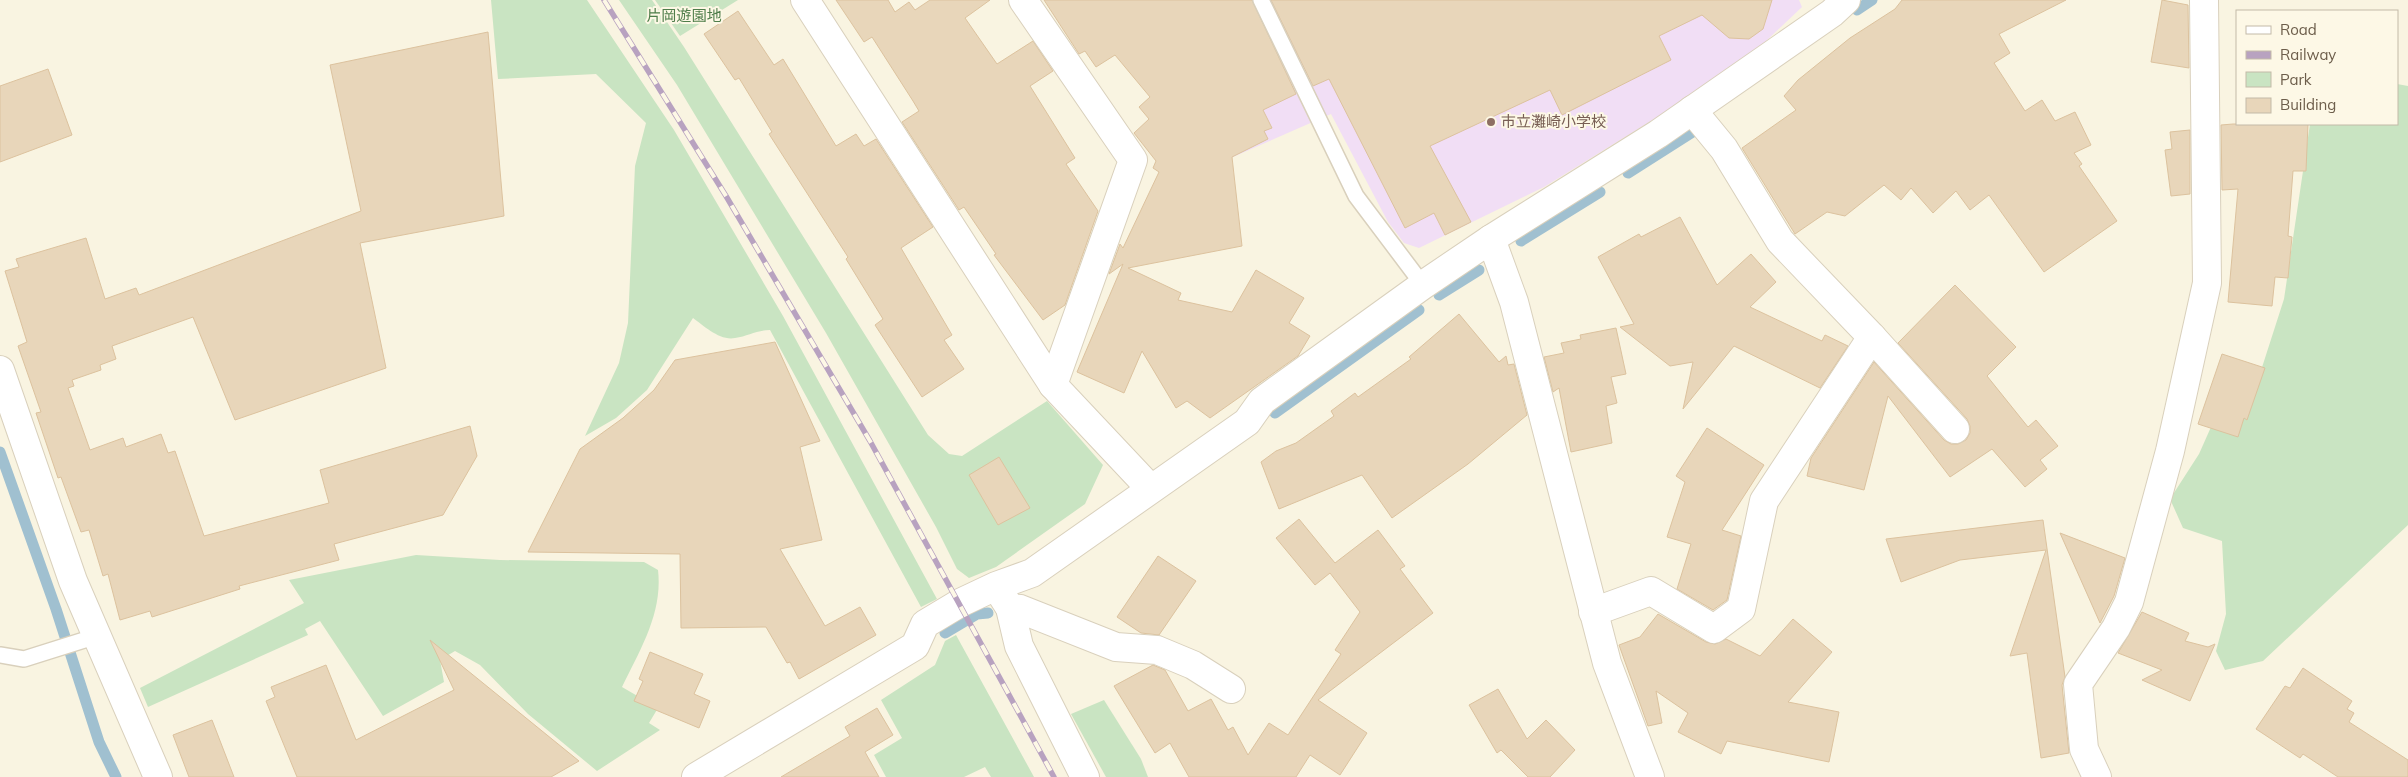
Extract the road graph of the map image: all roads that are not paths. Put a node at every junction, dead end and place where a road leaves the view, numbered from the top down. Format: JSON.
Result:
{"nodes":[{"id":1,"x":805,"y":0,"type":"edge"},
{"id":2,"x":1023,"y":0,"type":"edge"},
{"id":3,"x":1261,"y":0,"type":"edge"},
{"id":4,"x":1846,"y":0,"type":"edge"},
{"id":5,"x":2204,"y":0,"type":"edge"},
{"id":6,"x":1692,"y":110,"type":"junction"},
{"id":7,"x":1490,"y":239,"type":"junction"},
{"id":8,"x":1423,"y":285,"type":"junction"},
{"id":9,"x":1872,"y":338,"type":"junction"},
{"id":10,"x":0,"y":370,"type":"edge"},
{"id":11,"x":1053,"y":385,"type":"junction"},
{"id":12,"x":1955,"y":428,"type":"dead end"},
{"id":13,"x":1150,"y":488,"type":"junction"},
{"id":14,"x":1003,"y":597,"type":"junction"},
{"id":15,"x":1593,"y":612,"type":"junction"},
{"id":16,"x":87,"y":639,"type":"junction"},
{"id":17,"x":0,"y":654,"type":"edge"},
{"id":18,"x":1231,"y":689,"type":"dead end"},
{"id":19,"x":158,"y":777,"type":"edge"},
{"id":20,"x":696,"y":777,"type":"edge"},
{"id":21,"x":1085,"y":777,"type":"edge"},
{"id":22,"x":1650,"y":777,"type":"edge"},
{"id":23,"x":2097,"y":777,"type":"edge"}],
"edges":[{"from":1,"to":11,"type":"street"},
{"from":2,"to":11,"type":"street"},
{"from":3,"to":8,"type":"lane"},
{"from":4,"to":6,"type":"street"},
{"from":5,"to":23,"type":"street"},
{"from":6,"to":7,"type":"street"},
{"from":6,"to":9,"type":"street"},
{"from":7,"to":8,"type":"street"},
{"from":7,"to":15,"type":"street"},
{"from":8,"to":13,"type":"street"},
{"from":9,"to":12,"type":"street"},
{"from":9,"to":15,"type":"street"},
{"from":10,"to":16,"type":"street"},
{"from":11,"to":13,"type":"street"},
{"from":13,"to":14,"type":"street"},
{"from":14,"to":18,"type":"street"},
{"from":14,"to":20,"type":"street"},
{"from":14,"to":21,"type":"street"},
{"from":15,"to":22,"type":"street"},
{"from":16,"to":17,"type":"lane"},
{"from":16,"to":19,"type":"street"}]}
